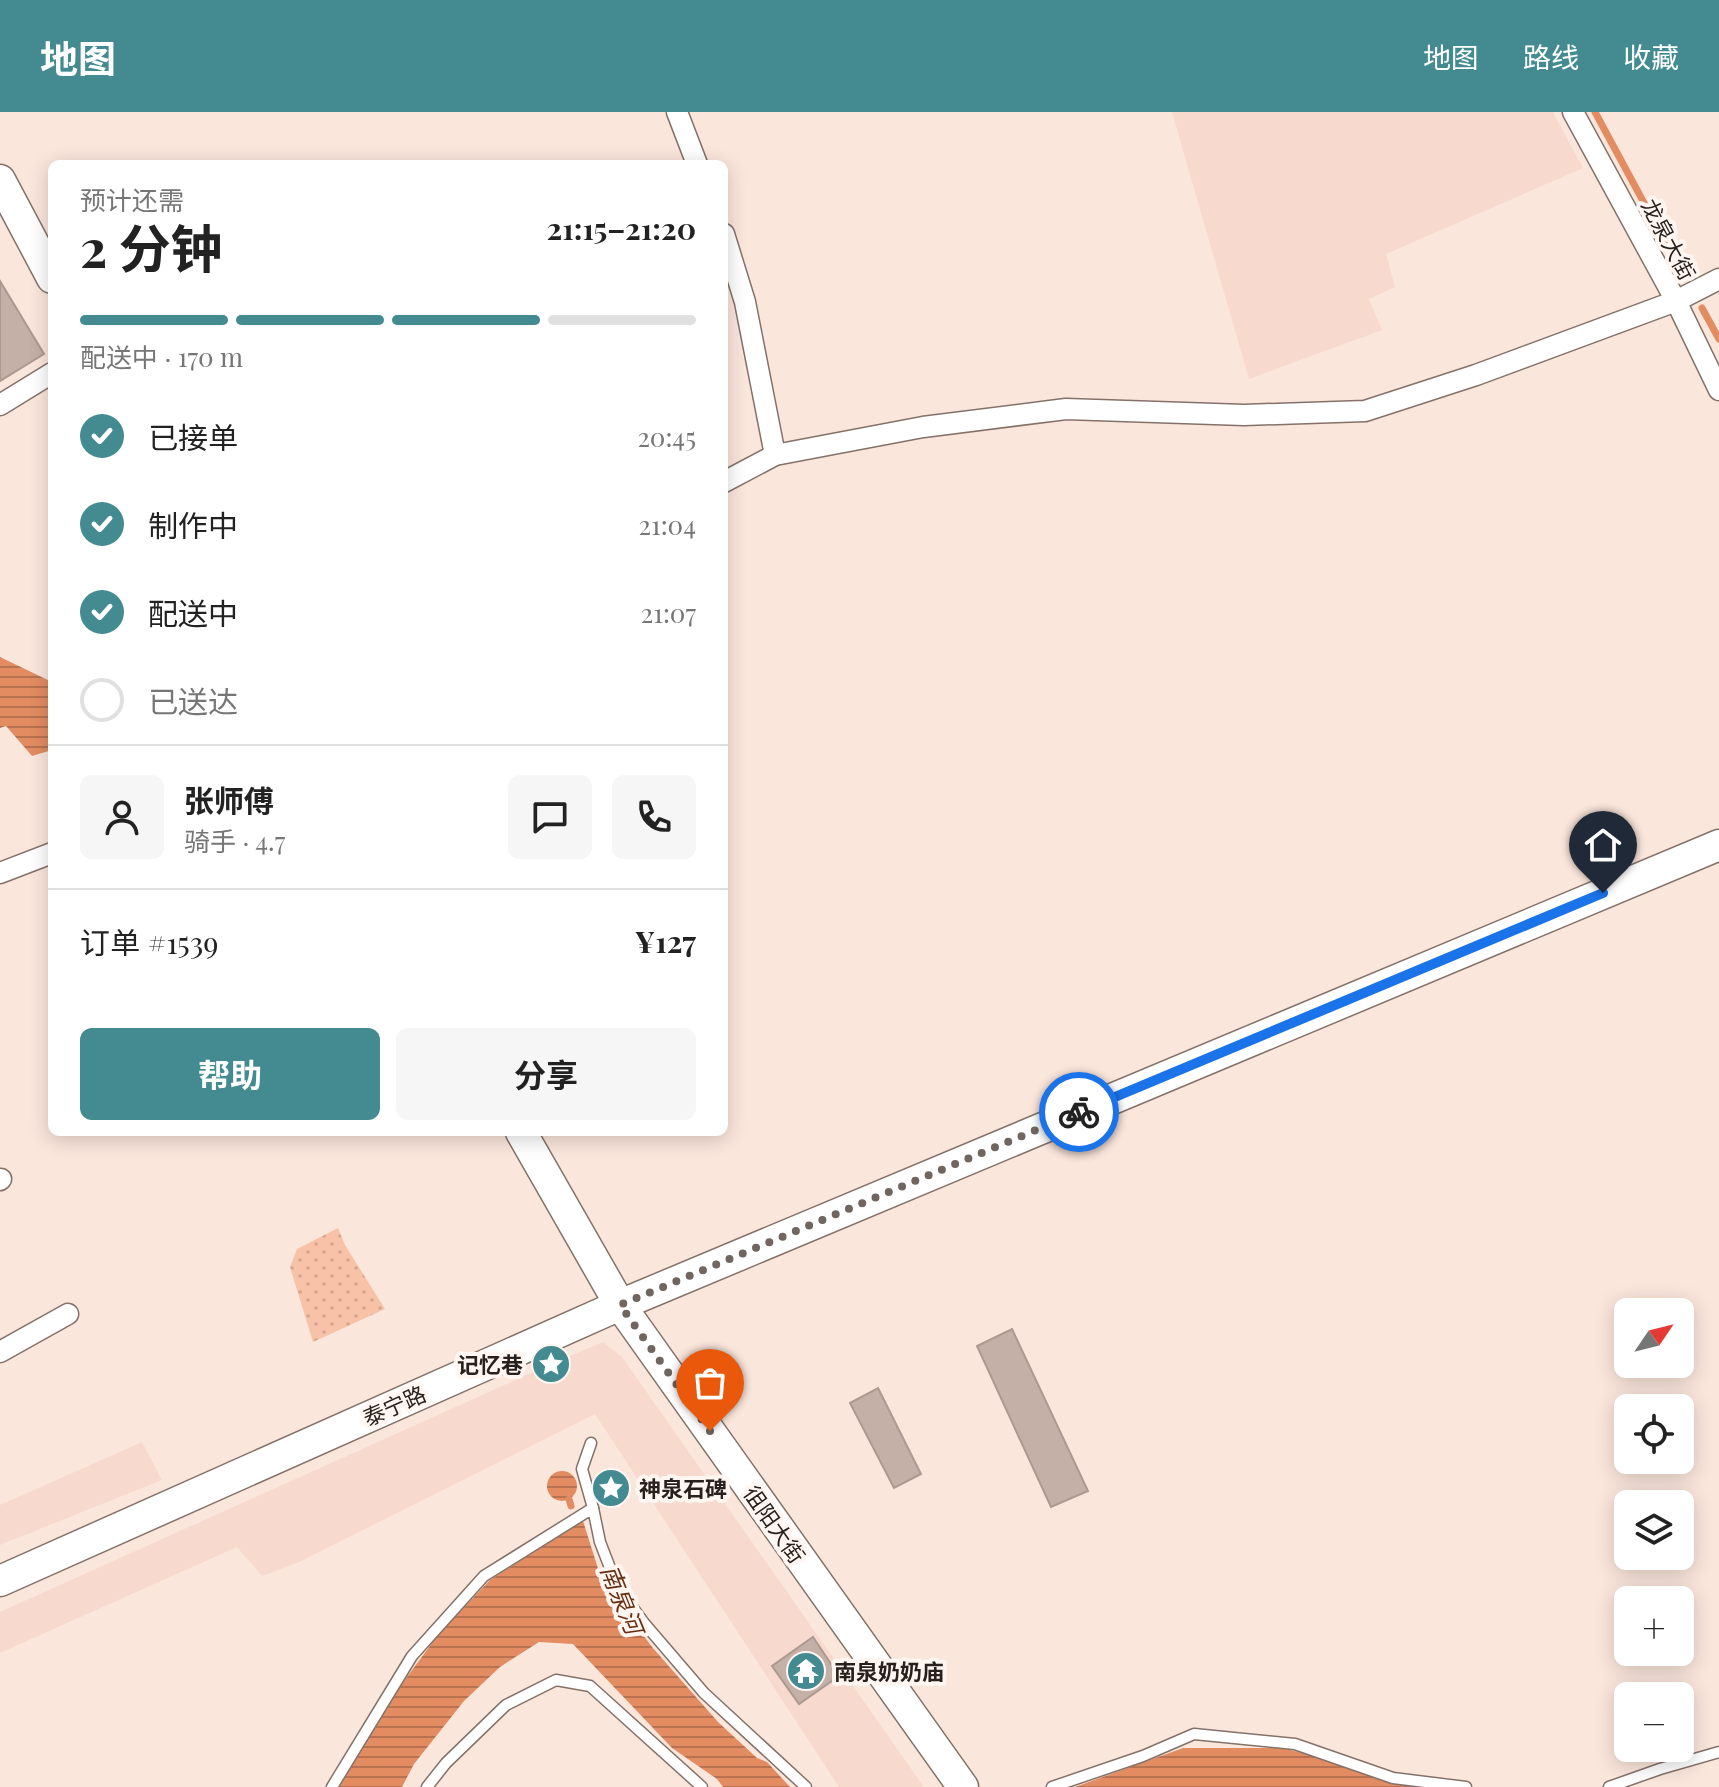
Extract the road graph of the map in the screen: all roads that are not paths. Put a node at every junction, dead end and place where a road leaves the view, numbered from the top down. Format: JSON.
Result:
{"nodes":[{"id":1,"x":677,"y":112,"type":"edge"},
{"id":2,"x":1573,"y":112,"type":"edge"},
{"id":3,"x":695,"y":160,"type":"edge"},
{"id":4,"x":0,"y":180,"type":"edge"},
{"id":5,"x":728,"y":247,"type":"edge"},
{"id":6,"x":48,"y":270,"type":"edge"},
{"id":7,"x":1719,"y":279,"type":"edge"},
{"id":8,"x":1676,"y":301,"type":"junction"},
{"id":9,"x":48,"y":375,"type":"edge"},
{"id":10,"x":1719,"y":390,"type":"edge"},
{"id":11,"x":0,"y":405,"type":"edge"},
{"id":12,"x":775,"y":455,"type":"junction"},
{"id":13,"x":728,"y":480,"type":"edge"},
{"id":14,"x":1719,"y":845,"type":"edge"},
{"id":15,"x":48,"y":855,"type":"edge"},
{"id":16,"x":0,"y":873,"type":"edge"},
{"id":17,"x":523,"y":1136,"type":"edge"},
{"id":18,"x":620,"y":1305,"type":"junction"},
{"id":19,"x":68,"y":1314,"type":"dead end"},
{"id":20,"x":0,"y":1352,"type":"edge"},
{"id":21,"x":591,"y":1443,"type":"dead end"},
{"id":22,"x":593,"y":1508,"type":"junction"},
{"id":23,"x":0,"y":1581,"type":"edge"},
{"id":24,"x":1719,"y":1752,"type":"edge"},
{"id":25,"x":332,"y":1787,"type":"edge"},
{"id":26,"x":427,"y":1787,"type":"edge"},
{"id":27,"x":702,"y":1787,"type":"edge"},
{"id":28,"x":806,"y":1787,"type":"edge"},
{"id":29,"x":963,"y":1787,"type":"edge"},
{"id":30,"x":1052,"y":1787,"type":"edge"},
{"id":31,"x":1466,"y":1787,"type":"edge"},
{"id":32,"x":1609,"y":1787,"type":"edge"}],
"edges":[{"from":1,"to":3,"type":"street"},
{"from":2,"to":8,"type":"street","name":"龙泉大街"},
{"from":4,"to":6,"type":"street"},
{"from":5,"to":12,"type":"street"},
{"from":7,"to":8,"type":"street"},
{"from":8,"to":10,"type":"street","name":"龙泉大街"},
{"from":8,"to":12,"type":"street"},
{"from":9,"to":11,"type":"street"},
{"from":12,"to":13,"type":"street"},
{"from":14,"to":18,"type":"street","name":"泰宁路"},
{"from":15,"to":16,"type":"street"},
{"from":17,"to":18,"type":"street","name":"徂阳大街"},
{"from":18,"to":23,"type":"street","name":"泰宁路"},
{"from":18,"to":29,"type":"street","name":"徂阳大街"},
{"from":19,"to":20,"type":"street"},
{"from":21,"to":22,"type":"lane"},
{"from":22,"to":25,"type":"lane"},
{"from":22,"to":28,"type":"lane"},
{"from":24,"to":32,"type":"lane"},
{"from":26,"to":27,"type":"lane"},
{"from":30,"to":31,"type":"lane"}]}
